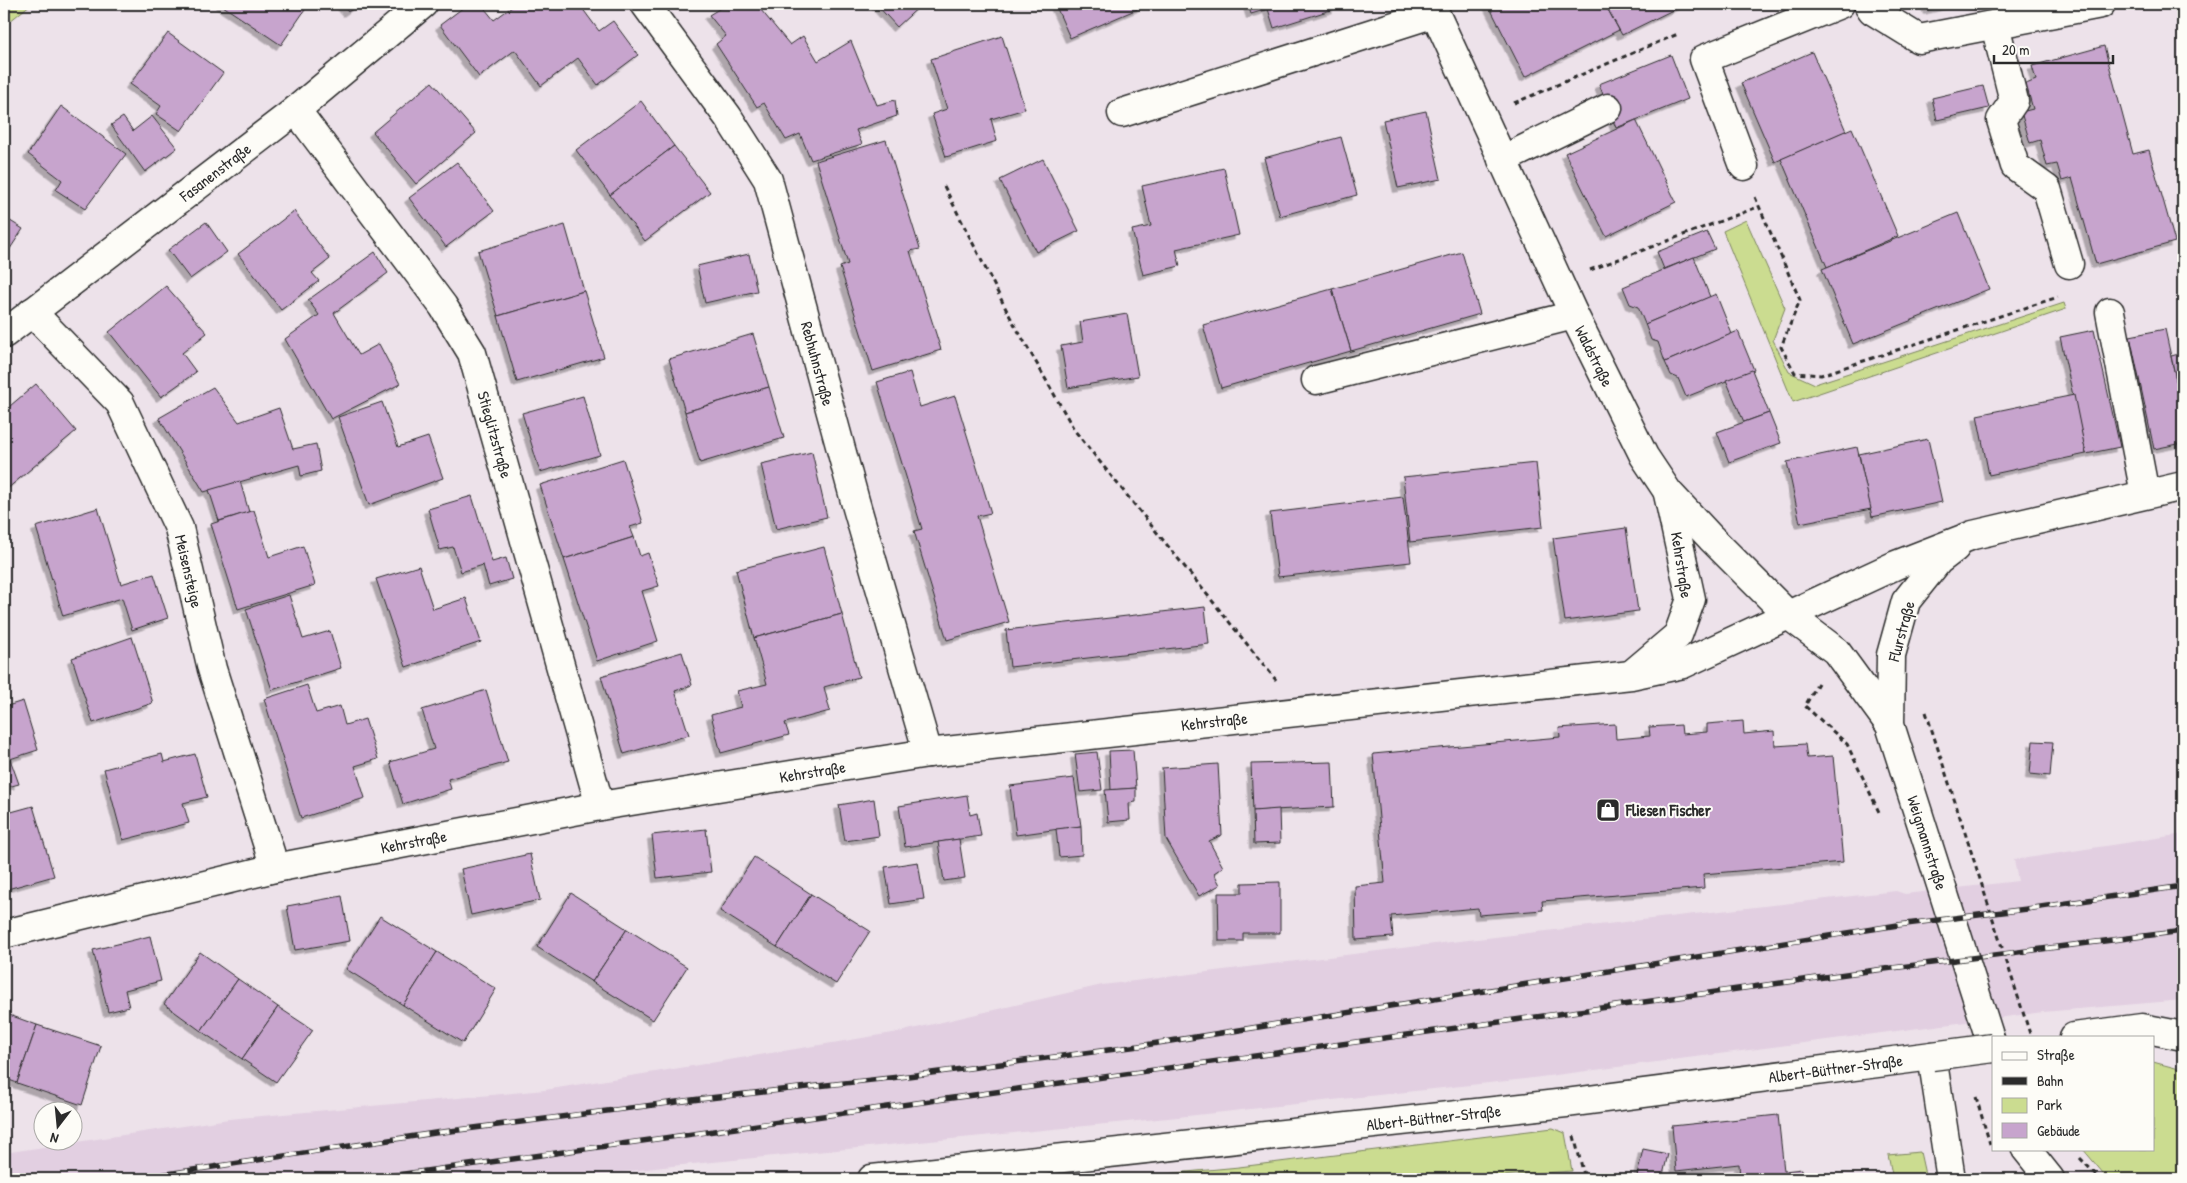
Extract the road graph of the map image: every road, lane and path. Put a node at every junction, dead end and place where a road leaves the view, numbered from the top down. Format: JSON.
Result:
{"nodes":[{"id":1,"x":423,"y":4,"type":"edge"},
{"id":2,"x":646,"y":4,"type":"edge"},
{"id":3,"x":1840,"y":4,"type":"edge"},
{"id":4,"x":1868,"y":4,"type":"edge"},
{"id":5,"x":2101,"y":4,"type":"edge"},
{"id":6,"x":1433,"y":9,"type":"edge"},
{"id":7,"x":1995,"y":25,"type":"junction"},
{"id":8,"x":1704,"y":59,"type":"junction"},
{"id":9,"x":1510,"y":105,"type":"dead end"},
{"id":10,"x":1608,"y":108,"type":"dead end"},
{"id":11,"x":296,"y":110,"type":"junction"},
{"id":12,"x":1122,"y":113,"type":"dead end"},
{"id":13,"x":1502,"y":160,"type":"junction"},
{"id":14,"x":1744,"y":166,"type":"joint"},
{"id":15,"x":944,"y":186,"type":"dead end"},
{"id":16,"x":1758,"y":207,"type":"junction"},
{"id":17,"x":2069,"y":264,"type":"joint"},
{"id":18,"x":1558,"y":282,"type":"junction"},
{"id":19,"x":32,"y":312,"type":"junction"},
{"id":20,"x":2110,"y":312,"type":"dead end"},
{"id":21,"x":1574,"y":316,"type":"junction"},
{"id":22,"x":4,"y":334,"type":"edge"},
{"id":23,"x":1316,"y":380,"type":"dead end"},
{"id":24,"x":2183,"y":486,"type":"edge"},
{"id":25,"x":1668,"y":492,"type":"junction"},
{"id":26,"x":2145,"y":494,"type":"junction"},
{"id":27,"x":1973,"y":535,"type":"junction"},
{"id":28,"x":1787,"y":614,"type":"junction"},
{"id":29,"x":1836,"y":651,"type":"junction"},
{"id":30,"x":1631,"y":675,"type":"junction"},
{"id":31,"x":1301,"y":712,"type":"junction"},
{"id":32,"x":1890,"y":724,"type":"junction"},
{"id":33,"x":928,"y":753,"type":"junction"},
{"id":34,"x":600,"y":806,"type":"junction"},
{"id":35,"x":1880,"y":816,"type":"dead end"},
{"id":36,"x":275,"y":868,"type":"junction"},
{"id":37,"x":4,"y":934,"type":"edge"},
{"id":38,"x":2082,"y":1036,"type":"edge"},
{"id":39,"x":2183,"y":1036,"type":"edge"},
{"id":40,"x":1992,"y":1045,"type":"edge"},
{"id":41,"x":1992,"y":1048,"type":"edge"},
{"id":42,"x":1932,"y":1056,"type":"junction"},
{"id":43,"x":1974,"y":1092,"type":"dead end"},
{"id":44,"x":1566,"y":1103,"type":"junction"},
{"id":45,"x":1992,"y":1148,"type":"dead end"},
{"id":46,"x":2027,"y":1150,"type":"edge"},
{"id":47,"x":2078,"y":1156,"type":"dead end"},
{"id":48,"x":872,"y":1179,"type":"edge"},
{"id":49,"x":1585,"y":1179,"type":"edge"},
{"id":50,"x":1951,"y":1179,"type":"edge"},
{"id":51,"x":2050,"y":1179,"type":"edge"},
{"id":52,"x":2100,"y":1179,"type":"edge"}],
"edges":[{"from":1,"to":11,"type":"street","name":"Fasanenstraße"},
{"from":2,"to":33,"type":"street","name":"Rebhuhnstraße"},
{"from":3,"to":8,"type":"street"},
{"from":4,"to":7,"type":"street"},
{"from":5,"to":7,"type":"street"},
{"from":6,"to":12,"type":"street"},
{"from":6,"to":13,"type":"street","name":"Waldstraße"},
{"from":7,"to":17,"type":"street"},
{"from":8,"to":9,"type":"path"},
{"from":8,"to":14,"type":"street"},
{"from":10,"to":13,"type":"street"},
{"from":11,"to":19,"type":"street","name":"Fasanenstraße"},
{"from":11,"to":34,"type":"street","name":"Stieglitzstraße"},
{"from":13,"to":18,"type":"street","name":"Waldstraße"},
{"from":14,"to":16,"type":"path"},
{"from":15,"to":31,"type":"path"},
{"from":16,"to":17,"type":"path"},
{"from":16,"to":18,"type":"path"},
{"from":18,"to":21,"type":"street","name":"Waldstraße"},
{"from":19,"to":22,"type":"street","name":"Fasanenstraße"},
{"from":19,"to":36,"type":"street","name":"Meisensteige"},
{"from":20,"to":26,"type":"street"},
{"from":21,"to":23,"type":"street"},
{"from":21,"to":25,"type":"street","name":"Waldstraße"},
{"from":24,"to":26,"type":"street","name":"Flurstraße"},
{"from":25,"to":28,"type":"street","name":"Waldstraße"},
{"from":25,"to":30,"type":"street","name":"Kehrstraße"},
{"from":26,"to":27,"type":"street","name":"Flurstraße"},
{"from":27,"to":28,"type":"street","name":"Flurstraße"},
{"from":27,"to":32,"type":"street","name":"Flurstraße"},
{"from":28,"to":29,"type":"street","name":"Waldstraße"},
{"from":28,"to":30,"type":"street","name":"Kehrstraße"},
{"from":29,"to":32,"type":"street","name":"Weigmannstraße"},
{"from":29,"to":35,"type":"path"},
{"from":30,"to":31,"type":"street","name":"Kehrstraße"},
{"from":31,"to":33,"type":"street","name":"Kehrstraße"},
{"from":32,"to":40,"type":"street","name":"Weigmannstraße"},
{"from":33,"to":34,"type":"street","name":"Kehrstraße"},
{"from":34,"to":36,"type":"street","name":"Kehrstraße"},
{"from":36,"to":37,"type":"street","name":"Kehrstraße"},
{"from":38,"to":39,"type":"street"},
{"from":41,"to":42,"type":"street","name":"Albert-Büttner-Straße","bridge":true},
{"from":42,"to":44,"type":"street","name":"Albert-Büttner-Straße"},
{"from":42,"to":50,"type":"street"},
{"from":43,"to":45,"type":"path"},
{"from":44,"to":48,"type":"street","name":"Albert-Büttner-Straße"},
{"from":44,"to":49,"type":"path"},
{"from":46,"to":51,"type":"street"},
{"from":47,"to":52,"type":"path"}]}
